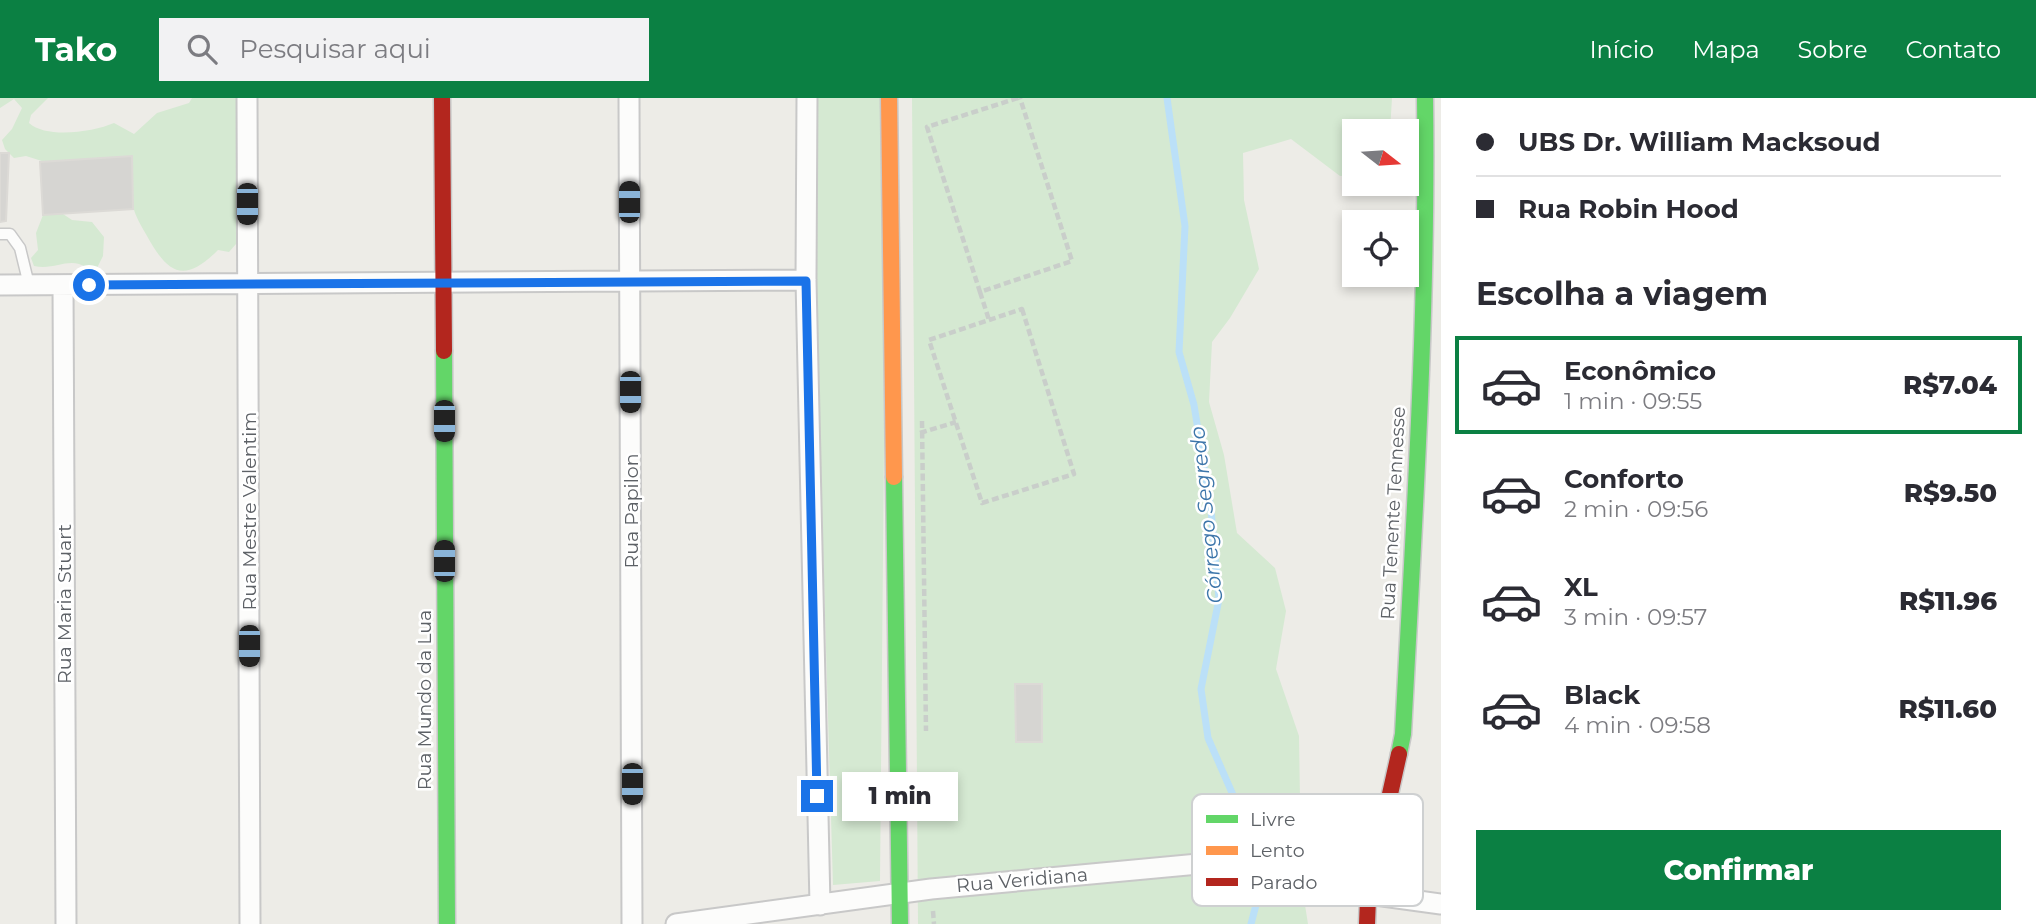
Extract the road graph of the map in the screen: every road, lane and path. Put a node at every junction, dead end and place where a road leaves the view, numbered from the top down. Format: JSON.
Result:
{"nodes":[{"id":1,"x":247,"y":98,"type":"edge"},
{"id":2,"x":442,"y":98,"type":"edge"},
{"id":3,"x":629,"y":98,"type":"edge"},
{"id":4,"x":807,"y":98,"type":"edge"},
{"id":5,"x":889,"y":98,"type":"edge"},
{"id":6,"x":1019,"y":98,"type":"edge"},
{"id":7,"x":1425,"y":98,"type":"edge"},
{"id":8,"x":0,"y":234,"type":"edge"},
{"id":9,"x":629,"y":280,"type":"junction"},
{"id":10,"x":806,"y":281,"type":"junction"},
{"id":11,"x":443,"y":282,"type":"junction"},
{"id":12,"x":248,"y":284,"type":"junction"},
{"id":13,"x":0,"y":285,"type":"edge"},
{"id":14,"x":29,"y":285,"type":"junction"},
{"id":15,"x":63,"y":285,"type":"junction"},
{"id":16,"x":980,"y":292,"type":"junction"},
{"id":17,"x":989,"y":320,"type":"junction"},
{"id":18,"x":956,"y":422,"type":"junction"},
{"id":19,"x":892,"y":443,"type":"junction"},
{"id":20,"x":1390,"y":794,"type":"edge"},
{"id":21,"x":1192,"y":865,"type":"edge"},
{"id":22,"x":898,"y":894,"type":"junction"},
{"id":23,"x":1423,"y":902,"type":"edge"},
{"id":24,"x":1441,"y":904,"type":"edge"},
{"id":25,"x":820,"y":905,"type":"junction"},
{"id":26,"x":1368,"y":906,"type":"edge"},
{"id":27,"x":66,"y":924,"type":"edge"},
{"id":28,"x":250,"y":924,"type":"edge"},
{"id":29,"x":447,"y":924,"type":"edge"},
{"id":30,"x":632,"y":924,"type":"edge"},
{"id":31,"x":676,"y":924,"type":"edge"},
{"id":32,"x":900,"y":924,"type":"edge"},
{"id":33,"x":1367,"y":924,"type":"edge"}],
"edges":[{"from":1,"to":12,"type":"street","name":"Rua Mestre Valentim"},
{"from":2,"to":11,"type":"street","name":"Rua Mundo da Lua"},
{"from":3,"to":9,"type":"street","name":"Rua Papilon"},
{"from":4,"to":10,"type":"street"},
{"from":5,"to":19,"type":"street"},
{"from":6,"to":16,"type":"path"},
{"from":6,"to":16,"type":"path"},
{"from":7,"to":20,"type":"street","name":"Rua Tenente Tennesse"},
{"from":8,"to":14,"type":"lane"},
{"from":9,"to":10,"type":"street"},
{"from":9,"to":11,"type":"street"},
{"from":9,"to":30,"type":"street","name":"Rua Papilon"},
{"from":10,"to":25,"type":"street"},
{"from":11,"to":12,"type":"street"},
{"from":11,"to":29,"type":"street","name":"Rua Mundo da Lua"},
{"from":12,"to":15,"type":"street"},
{"from":12,"to":28,"type":"street","name":"Rua Mestre Valentim"},
{"from":13,"to":14,"type":"street"},
{"from":14,"to":15,"type":"street"},
{"from":15,"to":27,"type":"street","name":"Rua Maria Stuart"},
{"from":16,"to":17,"type":"path"},
{"from":17,"to":18,"type":"path"},
{"from":17,"to":18,"type":"path"},
{"from":18,"to":19,"type":"path"},
{"from":19,"to":22,"type":"street"},
{"from":21,"to":22,"type":"street","name":"Rua Veridiana"},
{"from":22,"to":25,"type":"street","name":"Rua Veridiana"},
{"from":22,"to":32,"type":"street"},
{"from":23,"to":24,"type":"street"},
{"from":25,"to":31,"type":"street","name":"Rua Veridiana"},
{"from":26,"to":33,"type":"street","name":"Rua Tenente Tennesse"}]}
